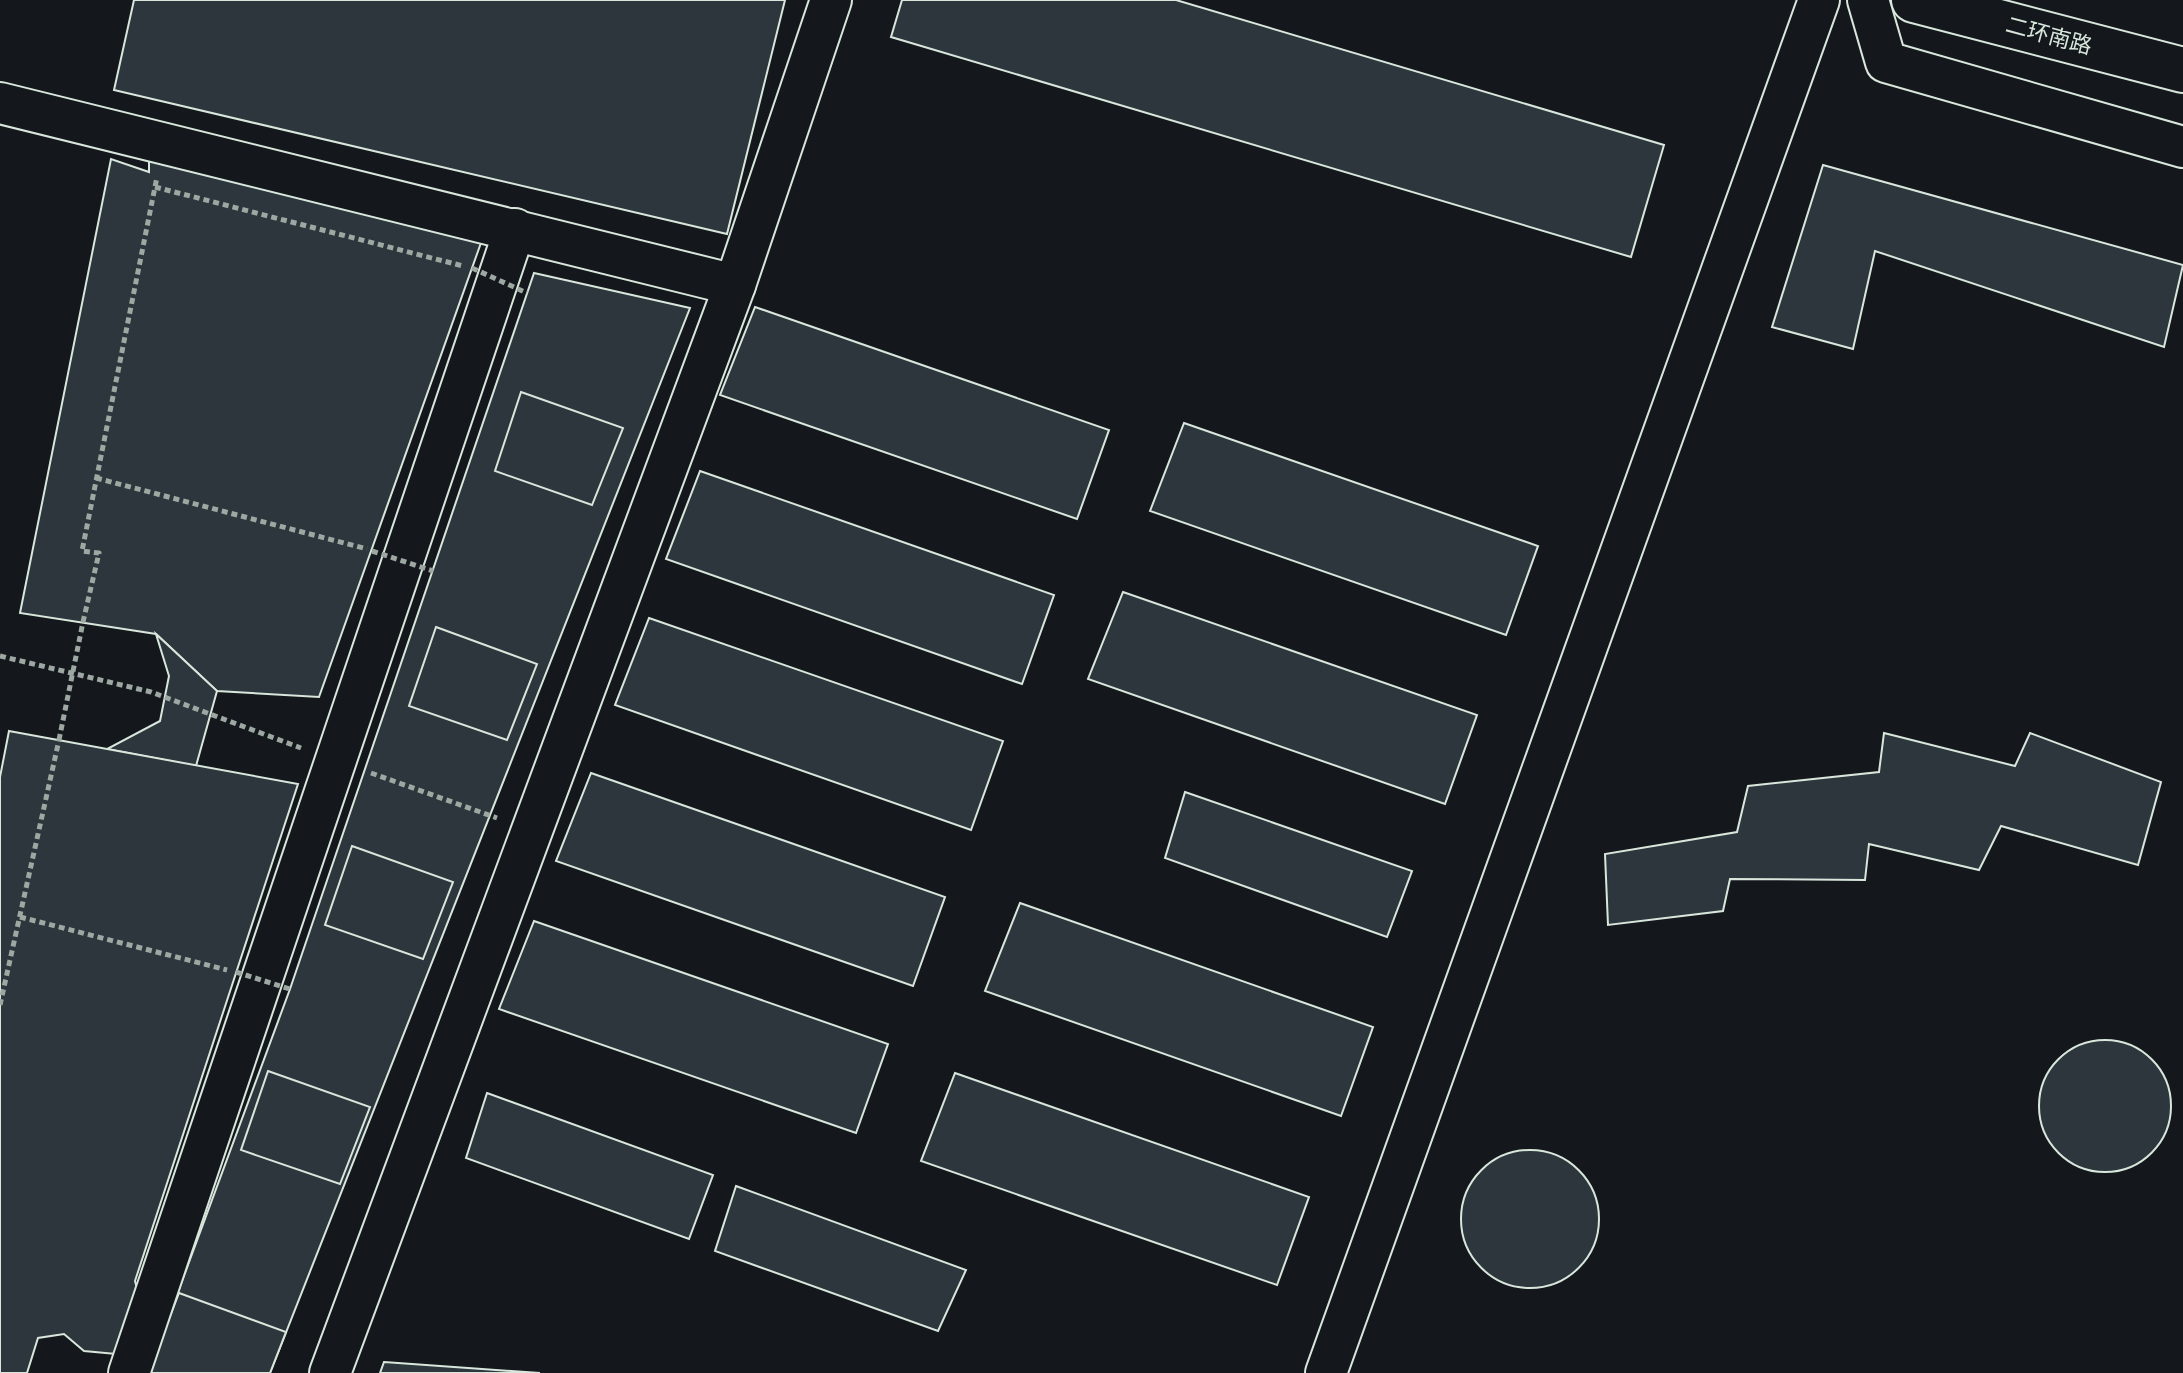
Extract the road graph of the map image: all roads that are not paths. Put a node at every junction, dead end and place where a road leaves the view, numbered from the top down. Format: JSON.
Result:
{"nodes":[{"id":1,"x":831,"y":0,"type":"edge"},
{"id":2,"x":1819,"y":0,"type":"edge"},
{"id":3,"x":1868,"y":0,"type":"edge"},
{"id":4,"x":1914,"y":0,"type":"edge"},
{"id":5,"x":2183,"y":70,"type":"edge"},
{"id":6,"x":0,"y":103,"type":"edge"},
{"id":7,"x":2183,"y":147,"type":"edge"},
{"id":8,"x":515,"y":229,"type":"junction"},
{"id":9,"x":735,"y":285,"type":"junction"},
{"id":10,"x":129,"y":1373,"type":"edge"},
{"id":11,"x":330,"y":1373,"type":"edge"},
{"id":12,"x":1326,"y":1373,"type":"edge"}],
"edges":[{"from":1,"to":9,"type":"street"},
{"from":2,"to":12,"type":"street"},
{"from":3,"to":7,"type":"street"},
{"from":4,"to":5,"type":"highway","name":"二环南路"},
{"from":6,"to":8,"type":"street"},
{"from":8,"to":9,"type":"street"},
{"from":8,"to":10,"type":"street"},
{"from":9,"to":11,"type":"street"}]}
